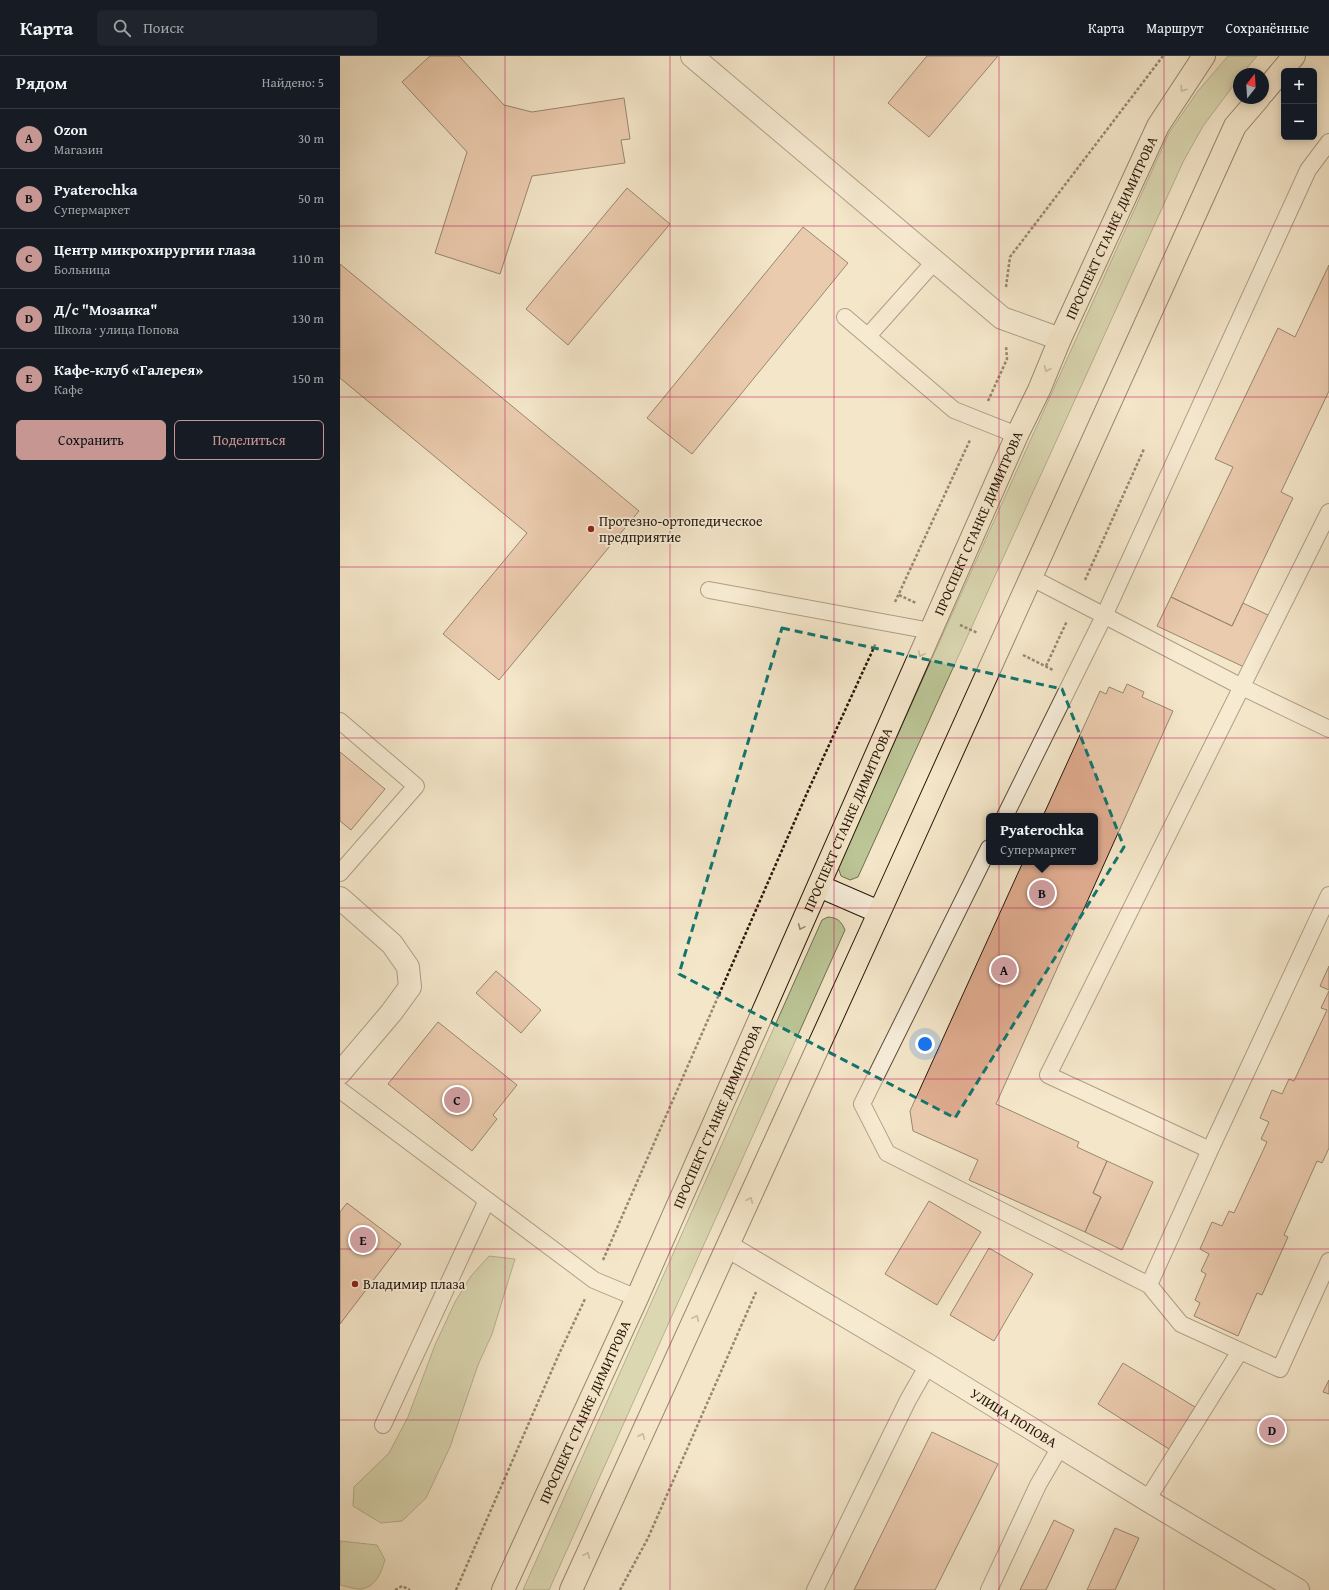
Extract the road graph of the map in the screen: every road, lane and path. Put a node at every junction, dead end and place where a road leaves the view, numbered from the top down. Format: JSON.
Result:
{"nodes":[{"id":1,"x":692,"y":56,"type":"edge"},
{"id":2,"x":1163,"y":56,"type":"edge"},
{"id":3,"x":1204,"y":56,"type":"edge"},
{"id":4,"x":1294,"y":56,"type":"edge"},
{"id":5,"x":1269,"y":86,"type":"edge"},
{"id":6,"x":1254,"y":104,"type":"edge"},
{"id":7,"x":1329,"y":142,"type":"edge"},
{"id":8,"x":935,"y":261,"type":"junction"},
{"id":9,"x":845,"y":317,"type":"dead end"},
{"id":10,"x":1002,"y":318,"type":"junction"},
{"id":11,"x":868,"y":336,"type":"junction"},
{"id":12,"x":1060,"y":339,"type":"junction"},
{"id":13,"x":980,"y":420,"type":"junction"},
{"id":14,"x":1017,"y":435,"type":"junction"},
{"id":15,"x":1144,"y":449,"type":"dead end"},
{"id":16,"x":1329,"y":512,"type":"edge"},
{"id":17,"x":1030,"y":577,"type":"junction"},
{"id":18,"x":709,"y":590,"type":"dead end"},
{"id":19,"x":1076,"y":601,"type":"junction"},
{"id":20,"x":1104,"y":616,"type":"junction"},
{"id":21,"x":886,"y":622,"type":"junction"},
{"id":22,"x":931,"y":631,"type":"junction"},
{"id":23,"x":1046,"y":666,"type":"dead end"},
{"id":24,"x":1242,"y":687,"type":"junction"},
{"id":25,"x":340,"y":721,"type":"edge"},
{"id":26,"x":1329,"y":729,"type":"edge"},
{"id":27,"x":1006,"y":813,"type":"edge"},
{"id":28,"x":986,"y":854,"type":"edge"},
{"id":29,"x":340,"y":873,"type":"edge"},
{"id":30,"x":819,"y":886,"type":"junction"},
{"id":31,"x":1329,"y":895,"type":"edge"},
{"id":32,"x":340,"y":898,"type":"edge"},
{"id":33,"x":879,"y":912,"type":"junction"},
{"id":34,"x":340,"y":1073,"type":"edge"},
{"id":35,"x":340,"y":1090,"type":"edge"},
{"id":36,"x":1210,"y":1150,"type":"junction"},
{"id":37,"x":487,"y":1200,"type":"junction"},
{"id":38,"x":729,"y":1247,"type":"junction"},
{"id":39,"x":1329,"y":1261,"type":"edge"},
{"id":40,"x":766,"y":1269,"type":"junction"},
{"id":41,"x":594,"y":1280,"type":"junction"},
{"id":42,"x":1149,"y":1285,"type":"junction"},
{"id":43,"x":637,"y":1298,"type":"junction"},
{"id":44,"x":1240,"y":1351,"type":"junction"},
{"id":45,"x":928,"y":1365,"type":"junction"},
{"id":46,"x":383,"y":1425,"type":"dead end"},
{"id":47,"x":1060,"y":1447,"type":"junction"},
{"id":48,"x":1147,"y":1500,"type":"junction"},
{"id":49,"x":1291,"y":1588,"type":"edge"},
{"id":50,"x":395,"y":1590,"type":"edge"},
{"id":51,"x":410,"y":1590,"type":"edge"},
{"id":52,"x":456,"y":1590,"type":"edge"},
{"id":53,"x":503,"y":1590,"type":"edge"},
{"id":54,"x":571,"y":1590,"type":"edge"},
{"id":55,"x":620,"y":1590,"type":"edge"},
{"id":56,"x":815,"y":1590,"type":"edge"},
{"id":57,"x":989,"y":1590,"type":"edge"}],
"edges":[{"from":1,"to":8,"type":"street"},
{"from":2,"to":10,"type":"path"},
{"from":3,"to":12,"type":"main road","name":"ПРОСПЕКТ СТАНКЕ ДИМИТРОВА","one_way":true},
{"from":4,"to":5,"type":"main road"},
{"from":6,"to":17,"type":"main road"},
{"from":7,"to":20,"type":"lane"},
{"from":8,"to":10,"type":"street"},
{"from":8,"to":11,"type":"lane"},
{"from":9,"to":11,"type":"lane"},
{"from":10,"to":12,"type":"street"},
{"from":10,"to":13,"type":"path"},
{"from":11,"to":13,"type":"lane"},
{"from":12,"to":14,"type":"main road","name":"ПРОСПЕКТ СТАНКЕ ДИМИТРОВА","one_way":true},
{"from":13,"to":14,"type":"lane"},
{"from":13,"to":21,"type":"path"},
{"from":14,"to":22,"type":"main road","name":"ПРОСПЕКТ СТАНКЕ ДИМИТРОВА"},
{"from":15,"to":19,"type":"path"},
{"from":16,"to":24,"type":"lane"},
{"from":17,"to":19,"type":"lane"},
{"from":17,"to":33,"type":"main road"},
{"from":18,"to":21,"type":"lane"},
{"from":19,"to":20,"type":"lane"},
{"from":19,"to":23,"type":"path"},
{"from":20,"to":24,"type":"lane"},
{"from":20,"to":27,"type":"lane"},
{"from":21,"to":22,"type":"lane"},
{"from":21,"to":41,"type":"path"},
{"from":22,"to":30,"type":"main road","name":"ПРОСПЕКТ СТАНКЕ ДИМИТРОВА","one_way":true},
{"from":24,"to":26,"type":"lane"},
{"from":24,"to":36,"type":"lane"},
{"from":25,"to":29,"type":"lane"},
{"from":28,"to":42,"type":"lane"},
{"from":30,"to":33,"type":"street"},
{"from":30,"to":43,"type":"main road","name":"ПРОСПЕКТ СТАНКЕ ДИМИТРОВА","one_way":true},
{"from":31,"to":36,"type":"lane"},
{"from":32,"to":34,"type":"street"},
{"from":38,"to":33,"type":"main road","one_way":true},
{"from":35,"to":37,"type":"lane"},
{"from":36,"to":42,"type":"lane"},
{"from":37,"to":41,"type":"lane"},
{"from":37,"to":46,"type":"lane"},
{"from":38,"to":40,"type":"street","name":"УЛИЦА ПОПОВА"},
{"from":54,"to":38,"type":"main road","one_way":true},
{"from":39,"to":44,"type":"lane"},
{"from":40,"to":45,"type":"street","name":"УЛИЦА ПОПОВА"},
{"from":40,"to":55,"type":"path"},
{"from":41,"to":43,"type":"lane"},
{"from":41,"to":52,"type":"path"},
{"from":42,"to":44,"type":"lane"},
{"from":43,"to":53,"type":"main road","name":"ПРОСПЕКТ СТАНКЕ ДИМИТРОВА"},
{"from":44,"to":48,"type":"lane"},
{"from":45,"to":47,"type":"street","name":"УЛИЦА ПОПОВА"},
{"from":45,"to":56,"type":"lane"},
{"from":47,"to":48,"type":"street","name":"УЛИЦА ПОПОВА"},
{"from":47,"to":57,"type":"lane"},
{"from":48,"to":49,"type":"street","name":"УЛИЦА ПОПОВА"},
{"from":50,"to":51,"type":"path"}]}
